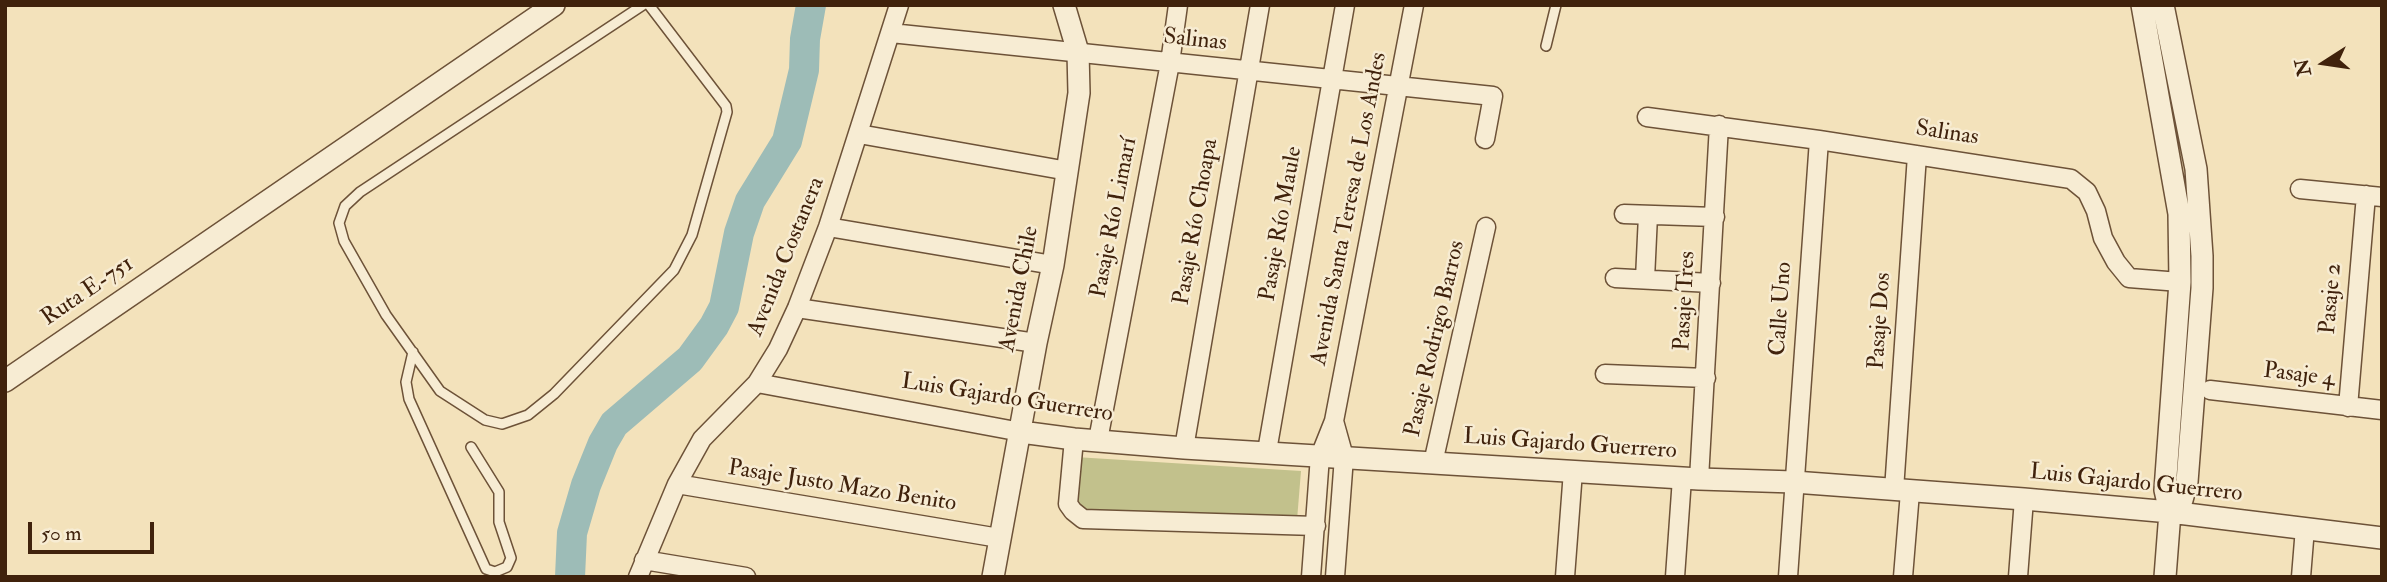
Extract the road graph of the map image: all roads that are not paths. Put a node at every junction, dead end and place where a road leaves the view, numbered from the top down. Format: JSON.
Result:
{"nodes":[{"id":1,"x":554,"y":5,"type":"edge"},
{"id":2,"x":643,"y":5,"type":"edge"},
{"id":3,"x":649,"y":5,"type":"edge"},
{"id":4,"x":899,"y":5,"type":"edge"},
{"id":5,"x":1064,"y":5,"type":"edge"},
{"id":6,"x":1178,"y":5,"type":"edge"},
{"id":7,"x":1260,"y":5,"type":"edge"},
{"id":8,"x":1345,"y":5,"type":"edge"},
{"id":9,"x":1414,"y":5,"type":"edge"},
{"id":10,"x":1556,"y":5,"type":"edge"},
{"id":11,"x":2141,"y":5,"type":"edge"},
{"id":12,"x":2163,"y":5,"type":"edge"},
{"id":13,"x":891,"y":33,"type":"junction"},
{"id":14,"x":1546,"y":46,"type":"dead end"},
{"id":15,"x":1078,"y":52,"type":"junction"},
{"id":16,"x":1170,"y":63,"type":"junction"},
{"id":17,"x":1248,"y":71,"type":"junction"},
{"id":18,"x":1332,"y":80,"type":"junction"},
{"id":19,"x":1398,"y":87,"type":"junction"},
{"id":20,"x":1647,"y":117,"type":"dead end"},
{"id":21,"x":1719,"y":125,"type":"junction"},
{"id":22,"x":859,"y":134,"type":"junction"},
{"id":23,"x":1485,"y":139,"type":"dead end"},
{"id":24,"x":1819,"y":139,"type":"junction"},
{"id":25,"x":1917,"y":155,"type":"junction"},
{"id":26,"x":1068,"y":171,"type":"junction"},
{"id":27,"x":2300,"y":189,"type":"dead end"},
{"id":28,"x":2374,"y":196,"type":"edge"},
{"id":29,"x":1625,"y":214,"type":"dead end"},
{"id":30,"x":1648,"y":215,"type":"junction"},
{"id":31,"x":1715,"y":217,"type":"junction"},
{"id":32,"x":828,"y":226,"type":"junction"},
{"id":33,"x":1486,"y":227,"type":"dead end"},
{"id":34,"x":1053,"y":265,"type":"junction"},
{"id":35,"x":1615,"y":278,"type":"dead end"},
{"id":36,"x":1645,"y":279,"type":"junction"},
{"id":37,"x":2180,"y":282,"type":"junction"},
{"id":38,"x":1711,"y":283,"type":"junction"},
{"id":39,"x":797,"y":308,"type":"junction"},
{"id":40,"x":1036,"y":343,"type":"junction"},
{"id":41,"x":413,"y":352,"type":"junction"},
{"id":42,"x":1605,"y":374,"type":"dead end"},
{"id":43,"x":1706,"y":377,"type":"junction"},
{"id":44,"x":5,"y":380,"type":"edge"},
{"id":45,"x":757,"y":383,"type":"junction"},
{"id":46,"x":2210,"y":390,"type":"dead end"},
{"id":47,"x":2348,"y":407,"type":"junction"},
{"id":48,"x":2382,"y":410,"type":"edge"},
{"id":49,"x":1334,"y":421,"type":"junction"},
{"id":50,"x":1021,"y":432,"type":"junction"},
{"id":51,"x":1074,"y":439,"type":"junction"},
{"id":52,"x":1098,"y":440,"type":"junction"},
{"id":53,"x":471,"y":447,"type":"dead end"},
{"id":54,"x":1184,"y":448,"type":"junction"},
{"id":55,"x":1267,"y":451,"type":"junction"},
{"id":56,"x":1320,"y":456,"type":"junction"},
{"id":57,"x":1344,"y":457,"type":"junction"},
{"id":58,"x":1433,"y":463,"type":"junction"},
{"id":59,"x":1573,"y":471,"type":"junction"},
{"id":60,"x":1691,"y":479,"type":"junction"},
{"id":61,"x":1794,"y":482,"type":"junction"},
{"id":62,"x":677,"y":484,"type":"junction"},
{"id":63,"x":1902,"y":491,"type":"junction"},
{"id":64,"x":2024,"y":499,"type":"junction"},
{"id":65,"x":2170,"y":512,"type":"junction"},
{"id":66,"x":1315,"y":526,"type":"junction"},
{"id":67,"x":2305,"y":528,"type":"junction"},
{"id":68,"x":999,"y":538,"type":"junction"},
{"id":69,"x":2382,"y":538,"type":"edge"},
{"id":70,"x":644,"y":559,"type":"junction"},
{"id":71,"x":638,"y":577,"type":"edge"},
{"id":72,"x":746,"y":577,"type":"edge"},
{"id":73,"x":993,"y":577,"type":"edge"},
{"id":74,"x":1311,"y":577,"type":"edge"},
{"id":75,"x":1335,"y":577,"type":"edge"},
{"id":76,"x":1565,"y":577,"type":"edge"},
{"id":77,"x":1675,"y":577,"type":"edge"},
{"id":78,"x":1788,"y":577,"type":"edge"},
{"id":79,"x":1903,"y":577,"type":"edge"},
{"id":80,"x":2018,"y":577,"type":"edge"},
{"id":81,"x":2165,"y":577,"type":"edge"},
{"id":82,"x":2301,"y":577,"type":"edge"}],
"edges":[{"from":1,"to":44,"type":"street","name":"Ruta E-751"},
{"from":2,"to":41,"type":"lane"},
{"from":3,"to":41,"type":"lane"},
{"from":4,"to":13,"type":"street","name":"Avenida Costanera"},
{"from":5,"to":15,"type":"street","name":"Avenida Chile"},
{"from":6,"to":16,"type":"street","name":"Pasaje Río Limarí"},
{"from":7,"to":17,"type":"street","name":"Pasaje Río Choapa"},
{"from":8,"to":18,"type":"street","name":"Pasaje Río Maule"},
{"from":9,"to":19,"type":"street","name":"Avenida Santa Teresa de Los Andes"},
{"from":10,"to":14,"type":"lane"},
{"from":11,"to":37,"type":"street"},
{"from":12,"to":65,"type":"street"},
{"from":13,"to":15,"type":"street","name":"Salinas"},
{"from":13,"to":22,"type":"street","name":"Avenida Costanera"},
{"from":15,"to":16,"type":"street","name":"Salinas"},
{"from":15,"to":26,"type":"street","name":"Avenida Chile"},
{"from":16,"to":17,"type":"street","name":"Salinas"},
{"from":16,"to":52,"type":"street","name":"Pasaje Río Limarí"},
{"from":17,"to":18,"type":"street","name":"Salinas"},
{"from":17,"to":54,"type":"street","name":"Pasaje Río Choapa"},
{"from":18,"to":19,"type":"street","name":"Salinas"},
{"from":18,"to":55,"type":"street","name":"Pasaje Río Maule"},
{"from":19,"to":23,"type":"street","name":"Salinas"},
{"from":19,"to":49,"type":"street","name":"Avenida Santa Teresa de Los Andes"},
{"from":20,"to":21,"type":"street","name":"Salinas"},
{"from":21,"to":24,"type":"street","name":"Salinas"},
{"from":21,"to":31,"type":"street","name":"Pasaje Tres"},
{"from":22,"to":26,"type":"street"},
{"from":22,"to":32,"type":"street","name":"Avenida Costanera"},
{"from":24,"to":25,"type":"street","name":"Salinas"},
{"from":24,"to":61,"type":"street","name":"Calle Uno"},
{"from":25,"to":37,"type":"street","name":"Salinas"},
{"from":25,"to":63,"type":"street","name":"Pasaje Dos"},
{"from":26,"to":34,"type":"street","name":"Avenida Chile"},
{"from":27,"to":28,"type":"street"},
{"from":28,"to":47,"type":"street","name":"Pasaje 2"},
{"from":29,"to":30,"type":"street"},
{"from":30,"to":31,"type":"street"},
{"from":30,"to":36,"type":"street"},
{"from":31,"to":38,"type":"street","name":"Pasaje Tres"},
{"from":32,"to":34,"type":"street"},
{"from":32,"to":39,"type":"street","name":"Avenida Costanera"},
{"from":33,"to":58,"type":"street","name":"Pasaje Rodrigo Barros"},
{"from":34,"to":40,"type":"street","name":"Avenida Chile"},
{"from":35,"to":36,"type":"street"},
{"from":36,"to":38,"type":"street"},
{"from":37,"to":65,"type":"street"},
{"from":38,"to":43,"type":"street","name":"Pasaje Tres"},
{"from":39,"to":40,"type":"street"},
{"from":39,"to":45,"type":"street","name":"Avenida Costanera"},
{"from":40,"to":50,"type":"street","name":"Avenida Chile"},
{"from":41,"to":53,"type":"lane"},
{"from":42,"to":43,"type":"street"},
{"from":43,"to":60,"type":"street","name":"Pasaje Tres"},
{"from":45,"to":50,"type":"street","name":"Luis Gajardo Guerrero"},
{"from":45,"to":62,"type":"street","name":"Avenida Costanera"},
{"from":46,"to":47,"type":"street","name":"Pasaje 4"},
{"from":47,"to":48,"type":"street","name":"Pasaje 4"},
{"from":49,"to":56,"type":"street","name":"Avenida Santa Teresa de Los Andes"},
{"from":49,"to":57,"type":"street","name":"Avenida Santa Teresa de Los Andes"},
{"from":50,"to":51,"type":"street","name":"Luis Gajardo Guerrero"},
{"from":50,"to":68,"type":"street","name":"Avenida Chile"},
{"from":51,"to":52,"type":"street","name":"Luis Gajardo Guerrero"},
{"from":51,"to":66,"type":"street"},
{"from":52,"to":54,"type":"street","name":"Luis Gajardo Guerrero"},
{"from":54,"to":55,"type":"street","name":"Luis Gajardo Guerrero"},
{"from":55,"to":56,"type":"street","name":"Luis Gajardo Guerrero"},
{"from":56,"to":57,"type":"street","name":"Luis Gajardo Guerrero"},
{"from":56,"to":66,"type":"street","name":"Avenida Santa Teresa de Los Andes"},
{"from":57,"to":58,"type":"street","name":"Luis Gajardo Guerrero"},
{"from":57,"to":75,"type":"street","name":"Avenida Santa Teresa de Los Andes"},
{"from":58,"to":59,"type":"street","name":"Luis Gajardo Guerrero"},
{"from":59,"to":60,"type":"street","name":"Luis Gajardo Guerrero"},
{"from":59,"to":76,"type":"street"},
{"from":60,"to":61,"type":"street","name":"Luis Gajardo Guerrero"},
{"from":60,"to":77,"type":"street","name":"Pasaje Tres"},
{"from":61,"to":63,"type":"street","name":"Luis Gajardo Guerrero"},
{"from":61,"to":78,"type":"street","name":"Calle Uno"},
{"from":62,"to":68,"type":"street","name":"Pasaje Justo Mazo Benito"},
{"from":62,"to":70,"type":"street","name":"Avenida Costanera"},
{"from":63,"to":64,"type":"street","name":"Luis Gajardo Guerrero"},
{"from":63,"to":79,"type":"street","name":"Pasaje Dos"},
{"from":64,"to":65,"type":"street","name":"Luis Gajardo Guerrero"},
{"from":64,"to":80,"type":"street"},
{"from":65,"to":67,"type":"street","name":"Luis Gajardo Guerrero"},
{"from":65,"to":81,"type":"street"},
{"from":66,"to":74,"type":"street","name":"Avenida Santa Teresa de Los Andes"},
{"from":67,"to":69,"type":"street","name":"Luis Gajardo Guerrero"},
{"from":67,"to":82,"type":"street"},
{"from":68,"to":73,"type":"street","name":"Avenida Chile"},
{"from":70,"to":71,"type":"street","name":"Avenida Costanera"},
{"from":70,"to":72,"type":"street"}]}
